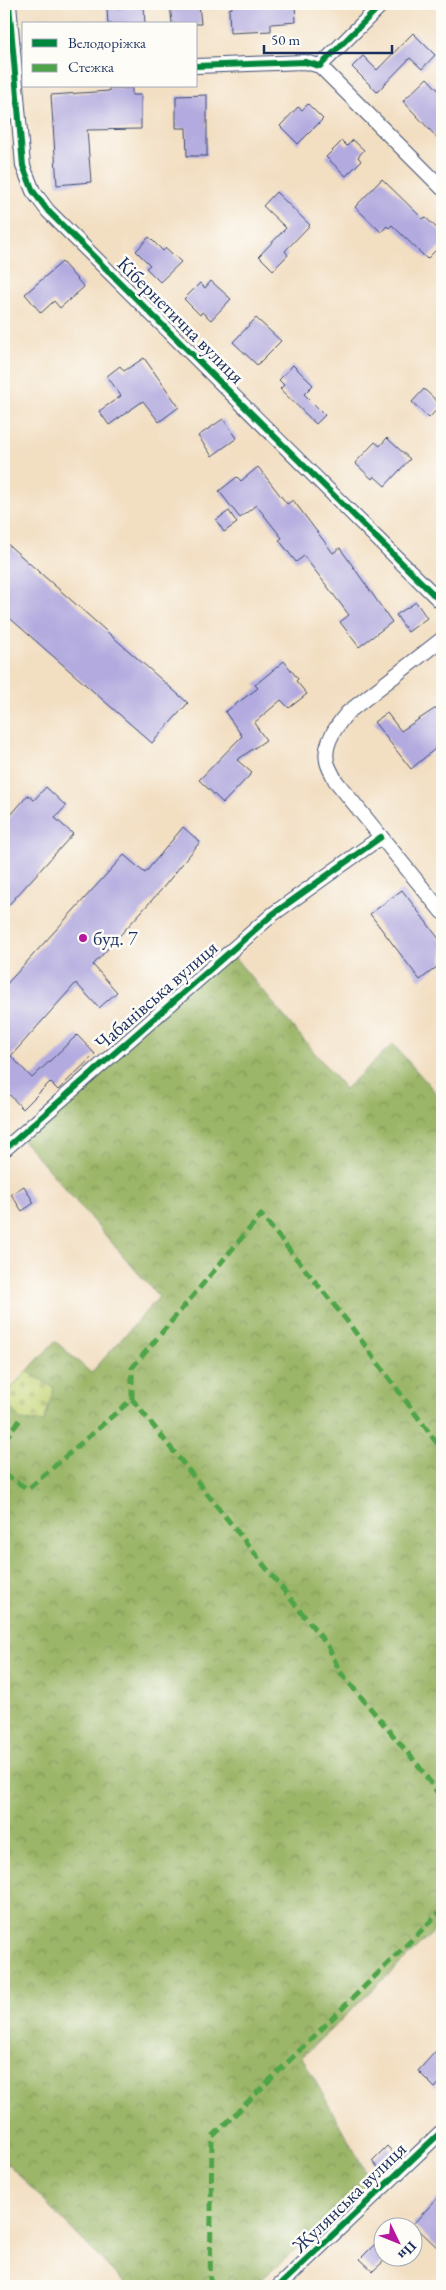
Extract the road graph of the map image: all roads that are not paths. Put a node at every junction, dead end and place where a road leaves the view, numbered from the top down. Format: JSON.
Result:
{"nodes":[{"id":1,"x":9,"y":4,"type":"edge"},
{"id":2,"x":382,"y":4,"type":"edge"},
{"id":3,"x":198,"y":66,"type":"edge"},
{"id":4,"x":320,"y":66,"type":"junction"},
{"id":5,"x":15,"y":72,"type":"edge"},
{"id":6,"x":442,"y":188,"type":"edge"},
{"id":7,"x":442,"y":603,"type":"edge"},
{"id":8,"x":442,"y":639,"type":"edge"},
{"id":9,"x":381,"y":837,"type":"junction"},
{"id":10,"x":442,"y":912,"type":"edge"},
{"id":11,"x":4,"y":1150,"type":"edge"},
{"id":12,"x":442,"y":2131,"type":"edge"},
{"id":13,"x":279,"y":2286,"type":"edge"}],
"edges":[{"from":1,"to":5,"type":"street","name":"Кібернетична вулиця"},
{"from":2,"to":4,"type":"street"},
{"from":3,"to":4,"type":"street"},
{"from":4,"to":6,"type":"street"},
{"from":5,"to":7,"type":"street","name":"Кібернетична вулиця"},
{"from":8,"to":9,"type":"street"},
{"from":9,"to":10,"type":"street"},
{"from":9,"to":11,"type":"street","name":"Чабанівська вулиця"},
{"from":12,"to":13,"type":"street","name":"Жулянська вулиця"}]}
